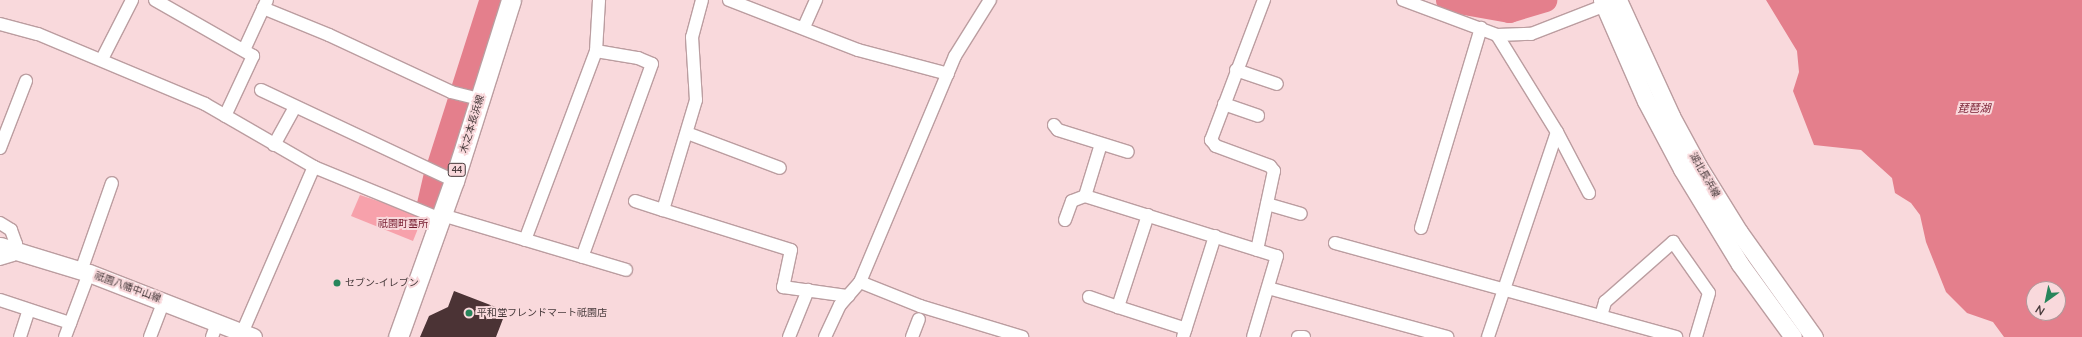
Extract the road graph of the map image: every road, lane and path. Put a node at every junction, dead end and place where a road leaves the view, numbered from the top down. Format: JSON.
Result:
{"nodes":[{"id":1,"x":132,"y":0,"type":"edge"},
{"id":2,"x":155,"y":0,"type":"edge"},
{"id":3,"x":510,"y":0,"type":"edge"},
{"id":4,"x":599,"y":0,"type":"edge"},
{"id":5,"x":702,"y":0,"type":"edge"},
{"id":6,"x":729,"y":0,"type":"edge"},
{"id":7,"x":816,"y":0,"type":"edge"},
{"id":8,"x":990,"y":0,"type":"edge"},
{"id":9,"x":1264,"y":0,"type":"edge"},
{"id":10,"x":1402,"y":0,"type":"edge"},
{"id":11,"x":1610,"y":1,"type":"edge"},
{"id":12,"x":265,"y":4,"type":"edge"},
{"id":13,"x":0,"y":24,"type":"edge"},
{"id":14,"x":804,"y":27,"type":"junction"},
{"id":15,"x":1481,"y":28,"type":"junction"},
{"id":16,"x":1497,"y":34,"type":"junction"},
{"id":17,"x":244,"y":50,"type":"junction"},
{"id":18,"x":596,"y":50,"type":"junction"},
{"id":19,"x":102,"y":59,"type":"junction"},
{"id":20,"x":1236,"y":70,"type":"junction"},
{"id":21,"x":948,"y":74,"type":"junction"},
{"id":22,"x":26,"y":82,"type":"dead end"},
{"id":23,"x":1277,"y":84,"type":"dead end"},
{"id":24,"x":261,"y":90,"type":"dead end"},
{"id":25,"x":479,"y":99,"type":"junction"},
{"id":26,"x":1224,"y":104,"type":"junction"},
{"id":27,"x":295,"y":107,"type":"junction"},
{"id":28,"x":225,"y":116,"type":"junction"},
{"id":29,"x":1258,"y":116,"type":"dead end"},
{"id":30,"x":1054,"y":125,"type":"dead end"},
{"id":31,"x":687,"y":132,"type":"junction"},
{"id":32,"x":1557,"y":132,"type":"junction"},
{"id":33,"x":1101,"y":144,"type":"junction"},
{"id":34,"x":274,"y":146,"type":"junction"},
{"id":35,"x":0,"y":148,"type":"edge"},
{"id":36,"x":1128,"y":152,"type":"dead end"},
{"id":37,"x":314,"y":167,"type":"junction"},
{"id":38,"x":780,"y":168,"type":"dead end"},
{"id":39,"x":454,"y":181,"type":"junction"},
{"id":40,"x":112,"y":183,"type":"dead end"},
{"id":41,"x":1589,"y":193,"type":"dead end"},
{"id":42,"x":1085,"y":196,"type":"junction"},
{"id":43,"x":635,"y":201,"type":"dead end"},
{"id":44,"x":1267,"y":204,"type":"junction"},
{"id":45,"x":663,"y":210,"type":"junction"},
{"id":46,"x":1301,"y":214,"type":"dead end"},
{"id":47,"x":1148,"y":215,"type":"junction"},
{"id":48,"x":441,"y":217,"type":"junction"},
{"id":49,"x":1065,"y":220,"type":"dead end"},
{"id":50,"x":0,"y":223,"type":"edge"},
{"id":51,"x":1421,"y":228,"type":"dead end"},
{"id":52,"x":1215,"y":236,"type":"junction"},
{"id":53,"x":525,"y":240,"type":"junction"},
{"id":54,"x":1335,"y":243,"type":"dead end"},
{"id":55,"x":7,"y":248,"type":"edge"},
{"id":56,"x":1257,"y":250,"type":"junction"},
{"id":57,"x":582,"y":257,"type":"junction"},
{"id":58,"x":0,"y":259,"type":"edge"},
{"id":59,"x":626,"y":270,"type":"dead end"},
{"id":60,"x":85,"y":272,"type":"junction"},
{"id":61,"x":860,"y":282,"type":"junction"},
{"id":62,"x":1268,"y":288,"type":"junction"},
{"id":63,"x":1504,"y":289,"type":"junction"},
{"id":64,"x":808,"y":290,"type":"junction"},
{"id":65,"x":848,"y":296,"type":"junction"},
{"id":66,"x":1089,"y":298,"type":"dead end"},
{"id":67,"x":0,"y":300,"type":"edge"},
{"id":68,"x":164,"y":301,"type":"junction"},
{"id":69,"x":1118,"y":307,"type":"junction"},
{"id":70,"x":29,"y":310,"type":"junction"},
{"id":71,"x":1602,"y":316,"type":"junction"},
{"id":72,"x":919,"y":318,"type":"dead end"},
{"id":73,"x":70,"y":323,"type":"junction"},
{"id":74,"x":215,"y":330,"type":"edge"},
{"id":75,"x":1185,"y":333,"type":"edge"},
{"id":76,"x":247,"y":335,"type":"edge"},
{"id":77,"x":20,"y":337,"type":"edge"},
{"id":78,"x":65,"y":337,"type":"edge"},
{"id":79,"x":150,"y":337,"type":"edge"},
{"id":80,"x":398,"y":337,"type":"edge"},
{"id":81,"x":789,"y":337,"type":"edge"},
{"id":82,"x":825,"y":337,"type":"edge"},
{"id":83,"x":912,"y":337,"type":"edge"},
{"id":84,"x":1022,"y":337,"type":"edge"},
{"id":85,"x":1253,"y":337,"type":"edge"},
{"id":86,"x":1298,"y":337,"type":"edge"},
{"id":87,"x":1304,"y":337,"type":"edge"},
{"id":88,"x":1447,"y":337,"type":"edge"},
{"id":89,"x":1488,"y":337,"type":"edge"},
{"id":90,"x":1676,"y":337,"type":"edge"},
{"id":91,"x":1696,"y":337,"type":"edge"},
{"id":92,"x":1793,"y":337,"type":"edge"},
{"id":93,"x":1814,"y":337,"type":"edge"}],
"edges":[{"from":1,"to":19,"type":"street"},
{"from":2,"to":17,"type":"street"},
{"from":3,"to":25,"type":"main road","name":"木之本長浜線","number":"44"},
{"from":4,"to":18,"type":"street"},
{"from":5,"to":31,"type":"street"},
{"from":6,"to":14,"type":"street"},
{"from":7,"to":14,"type":"street"},
{"from":8,"to":21,"type":"street"},
{"from":9,"to":20,"type":"street"},
{"from":10,"to":15,"type":"street"},
{"from":11,"to":16,"type":"street"},
{"from":11,"to":92,"type":"main road","name":"湖北長浜線"},
{"from":11,"to":93,"type":"main road","name":"湖北長浜線"},
{"from":12,"to":17,"type":"street"},
{"from":12,"to":25,"type":"street"},
{"from":13,"to":19,"type":"street"},
{"from":14,"to":21,"type":"street"},
{"from":15,"to":16,"type":"street"},
{"from":15,"to":51,"type":"street"},
{"from":16,"to":32,"type":"street"},
{"from":17,"to":28,"type":"street"},
{"from":18,"to":53,"type":"street"},
{"from":18,"to":57,"type":"street"},
{"from":19,"to":28,"type":"street"},
{"from":20,"to":23,"type":"street"},
{"from":20,"to":26,"type":"street"},
{"from":21,"to":61,"type":"street"},
{"from":22,"to":35,"type":"street"},
{"from":24,"to":27,"type":"street"},
{"from":25,"to":39,"type":"main road","name":"木之本長浜線","number":"44"},
{"from":26,"to":29,"type":"street"},
{"from":26,"to":44,"type":"street"},
{"from":27,"to":34,"type":"street"},
{"from":27,"to":39,"type":"street"},
{"from":28,"to":34,"type":"street"},
{"from":30,"to":33,"type":"street"},
{"from":31,"to":38,"type":"street"},
{"from":31,"to":45,"type":"street"},
{"from":32,"to":41,"type":"street"},
{"from":32,"to":63,"type":"street"},
{"from":33,"to":36,"type":"street"},
{"from":33,"to":42,"type":"street"},
{"from":34,"to":37,"type":"street"},
{"from":37,"to":48,"type":"street"},
{"from":37,"to":76,"type":"street"},
{"from":39,"to":48,"type":"main road","name":"木之本長浜線","number":"44"},
{"from":40,"to":60,"type":"street"},
{"from":42,"to":47,"type":"street"},
{"from":42,"to":49,"type":"street"},
{"from":43,"to":45,"type":"street"},
{"from":44,"to":46,"type":"street"},
{"from":44,"to":56,"type":"street"},
{"from":45,"to":64,"type":"street"},
{"from":47,"to":52,"type":"street"},
{"from":47,"to":69,"type":"street"},
{"from":48,"to":53,"type":"street"},
{"from":48,"to":80,"type":"main road","name":"木之本長浜線","number":"44"},
{"from":50,"to":55,"type":"street"},
{"from":52,"to":56,"type":"street"},
{"from":52,"to":75,"type":"street"},
{"from":53,"to":57,"type":"street"},
{"from":54,"to":63,"type":"street"},
{"from":55,"to":58,"type":"street"},
{"from":55,"to":60,"type":"main road","name":"祇園八幡中山線"},
{"from":56,"to":62,"type":"street"},
{"from":57,"to":59,"type":"street"},
{"from":60,"to":68,"type":"main road","name":"祇園八幡中山線"},
{"from":60,"to":73,"type":"street"},
{"from":61,"to":65,"type":"street"},
{"from":61,"to":84,"type":"street"},
{"from":62,"to":85,"type":"street"},
{"from":62,"to":88,"type":"street"},
{"from":63,"to":71,"type":"street"},
{"from":63,"to":89,"type":"street"},
{"from":64,"to":65,"type":"street"},
{"from":64,"to":81,"type":"street"},
{"from":65,"to":82,"type":"street"},
{"from":66,"to":69,"type":"street"},
{"from":67,"to":70,"type":"street"},
{"from":68,"to":74,"type":"main road","name":"祇園八幡中山線"},
{"from":68,"to":79,"type":"street"},
{"from":69,"to":75,"type":"street"},
{"from":70,"to":73,"type":"street"},
{"from":70,"to":77,"type":"street"},
{"from":71,"to":90,"type":"street"},
{"from":71,"to":91,"type":"street"},
{"from":72,"to":83,"type":"street"},
{"from":73,"to":78,"type":"street"},
{"from":74,"to":76,"type":"main road","name":"祇園八幡中山線"},
{"from":86,"to":87,"type":"street"}]}
